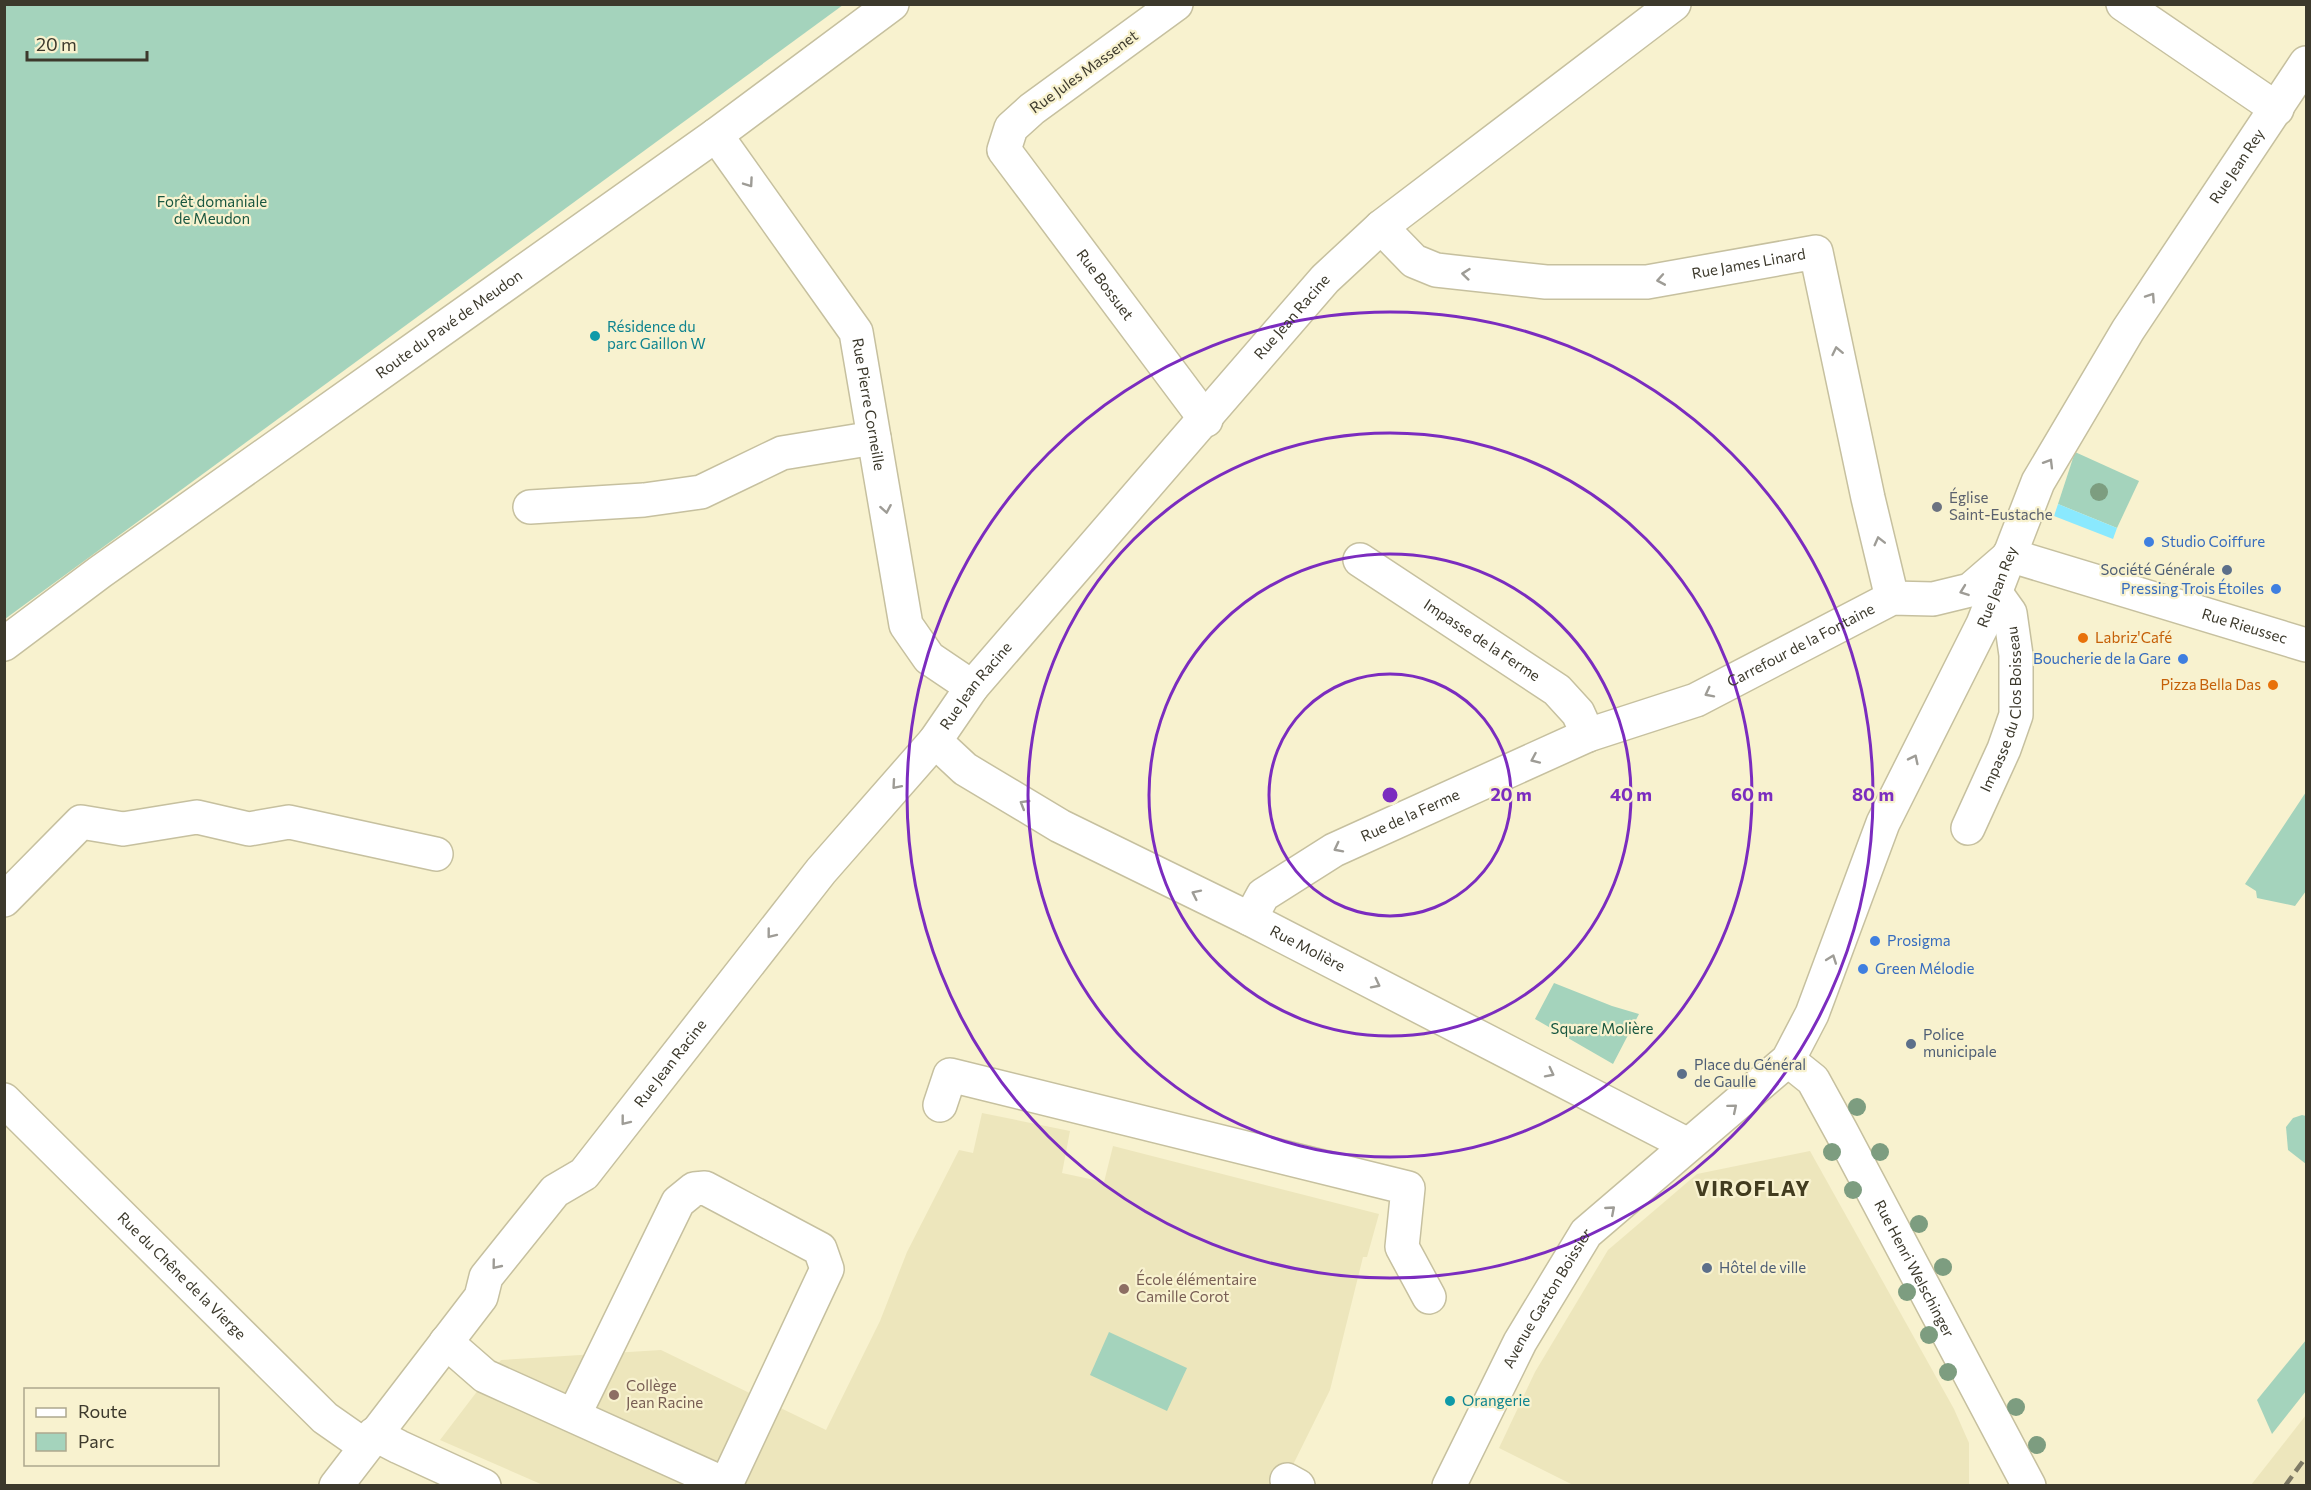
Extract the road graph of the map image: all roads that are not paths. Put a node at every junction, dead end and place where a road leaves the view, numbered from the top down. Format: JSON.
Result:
{"nodes":[{"id":1,"x":892,"y":4,"type":"edge"},
{"id":2,"x":1176,"y":4,"type":"edge"},
{"id":3,"x":1674,"y":4,"type":"edge"},
{"id":4,"x":2123,"y":4,"type":"edge"},
{"id":5,"x":2307,"y":63,"type":"edge"},
{"id":6,"x":2277,"y":109,"type":"junction"},
{"id":7,"x":716,"y":135,"type":"junction"},
{"id":8,"x":1004,"y":150,"type":"joint"},
{"id":9,"x":1381,"y":227,"type":"junction"},
{"id":10,"x":1206,"y":420,"type":"junction"},
{"id":11,"x":874,"y":438,"type":"junction"},
{"id":12,"x":530,"y":507,"type":"dead end"},
{"id":13,"x":2009,"y":555,"type":"junction"},
{"id":14,"x":1360,"y":560,"type":"dead end"},
{"id":15,"x":1995,"y":592,"type":"junction"},
{"id":16,"x":1892,"y":598,"type":"junction"},
{"id":17,"x":4,"y":644,"type":"edge"},
{"id":18,"x":2307,"y":645,"type":"edge"},
{"id":19,"x":972,"y":687,"type":"junction"},
{"id":20,"x":1588,"y":735,"type":"junction"},
{"id":21,"x":934,"y":741,"type":"junction"},
{"id":22,"x":1968,"y":828,"type":"dead end"},
{"id":23,"x":436,"y":854,"type":"dead end"},
{"id":24,"x":4,"y":900,"type":"edge"},
{"id":25,"x":1250,"y":919,"type":"junction"},
{"id":26,"x":1788,"y":1060,"type":"junction"},
{"id":27,"x":4,"y":1100,"type":"edge"},
{"id":28,"x":940,"y":1105,"type":"dead end"},
{"id":29,"x":1688,"y":1145,"type":"junction"},
{"id":30,"x":1429,"y":1297,"type":"dead end"},
{"id":31,"x":446,"y":1342,"type":"junction"},
{"id":32,"x":574,"y":1415,"type":"junction"},
{"id":33,"x":370,"y":1440,"type":"junction"},
{"id":34,"x":430,"y":1474,"type":"edge"},
{"id":35,"x":2016,"y":1480,"type":"edge"},
{"id":36,"x":336,"y":1485,"type":"edge"},
{"id":37,"x":484,"y":1485,"type":"edge"},
{"id":38,"x":1449,"y":1485,"type":"edge"}],
"edges":[{"from":1,"to":7,"type":"street","name":"Route du Pavé de Meudon"},
{"from":2,"to":8,"type":"street","name":"Rue Jules Massenet"},
{"from":3,"to":9,"type":"street","name":"Rue Jean Racine"},
{"from":4,"to":6,"type":"street"},
{"from":5,"to":6,"type":"street","name":"Rue Jean Rey"},
{"from":13,"to":6,"type":"street","name":"Rue Jean Rey","one_way":true},
{"from":7,"to":11,"type":"street","name":"Rue Pierre Corneille","one_way":true},
{"from":7,"to":17,"type":"street","name":"Route du Pavé de Meudon"},
{"from":8,"to":10,"type":"street","name":"Rue Bossuet"},
{"from":9,"to":10,"type":"street","name":"Rue Jean Racine"},
{"from":16,"to":9,"type":"street","name":"Rue James Linard","one_way":true},
{"from":10,"to":19,"type":"street","name":"Rue Jean Racine"},
{"from":11,"to":12,"type":"street"},
{"from":11,"to":19,"type":"street","name":"Rue Pierre Corneille","one_way":true},
{"from":13,"to":15,"type":"street","name":"Rue Jean Rey"},
{"from":13,"to":16,"type":"street","name":"Carrefour de la Fontaine","one_way":true},
{"from":13,"to":18,"type":"street","name":"Rue Rieussec"},
{"from":14,"to":20,"type":"street","name":"Impasse de la Ferme"},
{"from":15,"to":22,"type":"street","name":"Impasse du Clos Boisseau"},
{"from":26,"to":15,"type":"street","name":"Rue Jean Rey","one_way":true},
{"from":16,"to":20,"type":"street","name":"Carrefour de la Fontaine","one_way":true},
{"from":19,"to":21,"type":"street","name":"Rue Jean Racine"},
{"from":20,"to":25,"type":"street","name":"Rue de la Ferme","one_way":true},
{"from":25,"to":21,"type":"street","name":"Rue Molière","one_way":true},
{"from":21,"to":31,"type":"street","name":"Rue Jean Racine","one_way":true},
{"from":23,"to":24,"type":"street"},
{"from":25,"to":29,"type":"street","name":"Rue Molière","one_way":true},
{"from":29,"to":26,"type":"street","one_way":true},
{"from":26,"to":35,"type":"street","name":"Rue Henri Welschinger"},
{"from":27,"to":33,"type":"street","name":"Rue du Chêne de la Vierge"},
{"from":28,"to":30,"type":"street"},
{"from":38,"to":29,"type":"street","name":"Avenue Gaston Boissier","one_way":true},
{"from":31,"to":32,"type":"street"},
{"from":31,"to":33,"type":"street","name":"Rue Jean Racine"},
{"from":32,"to":32,"type":"street"},
{"from":33,"to":34,"type":"street","name":"Rue du Chêne de la Vierge"},
{"from":33,"to":36,"type":"street","name":"Rue Jean Racine"},
{"from":34,"to":37,"type":"street","name":"Rue du Chêne de la Vierge"}]}
